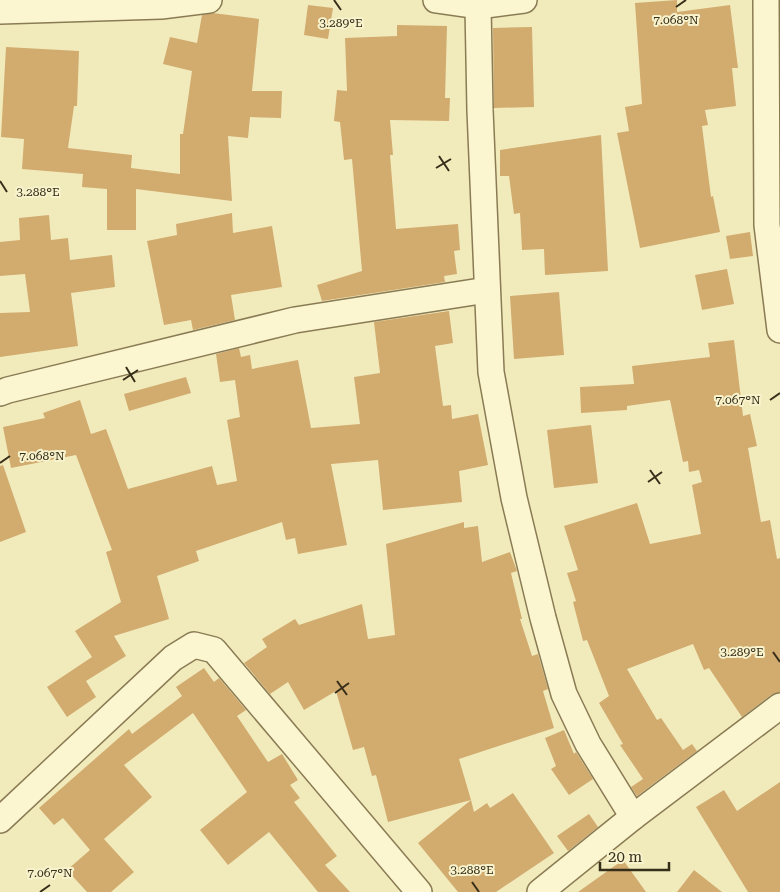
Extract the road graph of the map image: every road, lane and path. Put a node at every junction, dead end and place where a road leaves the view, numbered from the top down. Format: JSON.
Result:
{"nodes":[{"id":1,"x":210,"y":0,"type":"edge"},
{"id":2,"x":436,"y":0,"type":"edge"},
{"id":3,"x":524,"y":0,"type":"edge"},
{"id":4,"x":766,"y":0,"type":"edge"},
{"id":5,"x":478,"y":6,"type":"junction"},
{"id":6,"x":0,"y":11,"type":"edge"},
{"id":7,"x":487,"y":290,"type":"junction"},
{"id":8,"x":780,"y":330,"type":"edge"},
{"id":9,"x":0,"y":393,"type":"edge"},
{"id":10,"x":780,"y":706,"type":"edge"},
{"id":11,"x":633,"y":817,"type":"junction"},
{"id":12,"x":0,"y":820,"type":"edge"},
{"id":13,"x":420,"y":892,"type":"edge"},
{"id":14,"x":540,"y":892,"type":"edge"}],
"edges":[{"from":1,"to":6,"type":"street"},
{"from":2,"to":5,"type":"street"},
{"from":3,"to":5,"type":"street"},
{"from":4,"to":8,"type":"street"},
{"from":5,"to":7,"type":"street"},
{"from":7,"to":9,"type":"street"},
{"from":7,"to":11,"type":"street"},
{"from":10,"to":11,"type":"street"},
{"from":11,"to":14,"type":"street"},
{"from":12,"to":13,"type":"street"}]}
